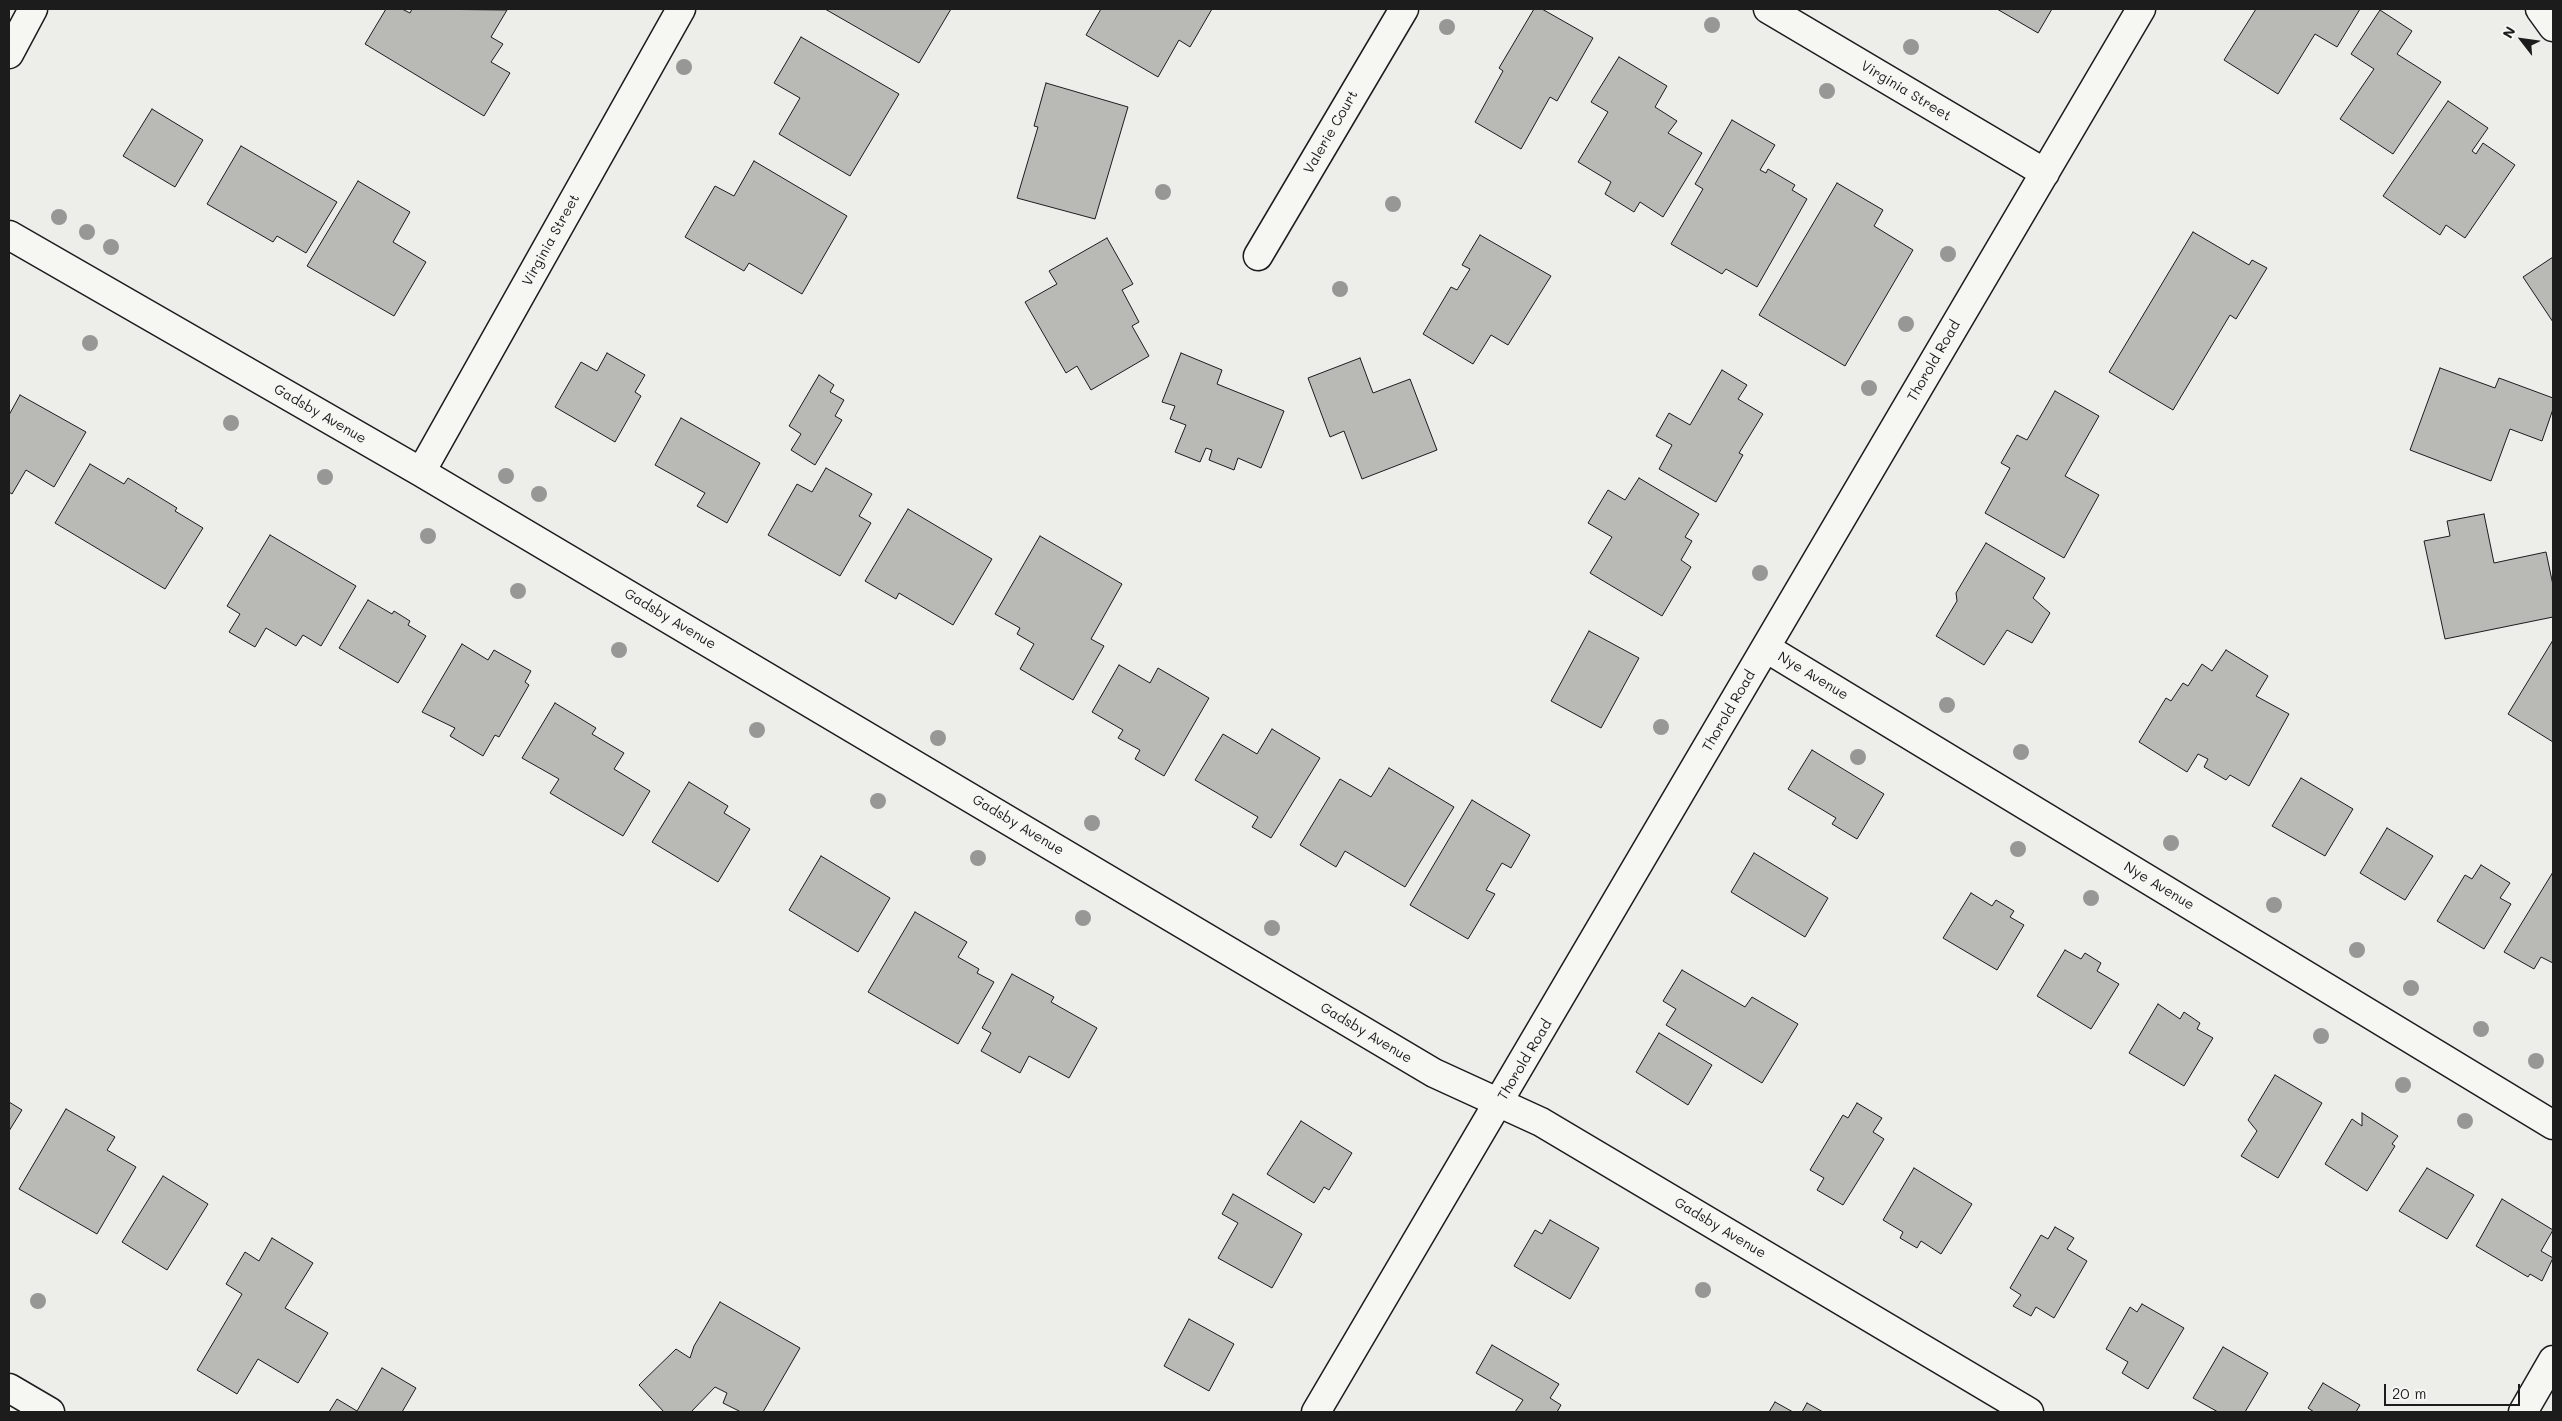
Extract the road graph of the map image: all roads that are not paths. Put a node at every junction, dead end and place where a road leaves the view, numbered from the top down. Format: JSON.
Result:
{"nodes":[{"id":1,"x":33,"y":9,"type":"edge"},
{"id":2,"x":681,"y":9,"type":"edge"},
{"id":3,"x":1404,"y":9,"type":"edge"},
{"id":4,"x":1768,"y":9,"type":"edge"},
{"id":5,"x":2141,"y":9,"type":"edge"},
{"id":6,"x":2540,"y":9,"type":"edge"},
{"id":7,"x":2553,"y":27,"type":"edge"},
{"id":8,"x":9,"y":54,"type":"edge"},
{"id":9,"x":2045,"y":173,"type":"junction"},
{"id":10,"x":9,"y":235,"type":"edge"},
{"id":11,"x":1258,"y":256,"type":"dead end"},
{"id":12,"x":420,"y":472,"type":"junction"},
{"id":13,"x":1766,"y":648,"type":"junction"},
{"id":14,"x":1500,"y":1102,"type":"junction"},
{"id":15,"x":2553,"y":1125,"type":"edge"},
{"id":16,"x":2553,"y":1360,"type":"edge"},
{"id":17,"x":9,"y":1388,"type":"edge"},
{"id":18,"x":50,"y":1412,"type":"edge"},
{"id":19,"x":1316,"y":1412,"type":"edge"},
{"id":20,"x":2028,"y":1412,"type":"edge"},
{"id":21,"x":2523,"y":1412,"type":"edge"}],
"edges":[{"from":1,"to":8,"type":"street"},
{"from":2,"to":12,"type":"street","name":"Virginia Street"},
{"from":3,"to":11,"type":"street","name":"Valerie Court"},
{"from":4,"to":9,"type":"street","name":"Virginia Street"},
{"from":5,"to":9,"type":"street","name":"Thorold Road"},
{"from":6,"to":7,"type":"street"},
{"from":9,"to":13,"type":"street","name":"Thorold Road"},
{"from":10,"to":12,"type":"street","name":"Gadsby Avenue"},
{"from":12,"to":14,"type":"street","name":"Gadsby Avenue"},
{"from":13,"to":14,"type":"street","name":"Thorold Road"},
{"from":13,"to":15,"type":"street","name":"Nye Avenue"},
{"from":14,"to":19,"type":"street","name":"Thorold Road"},
{"from":14,"to":20,"type":"street","name":"Gadsby Avenue"},
{"from":16,"to":21,"type":"street"},
{"from":17,"to":18,"type":"street"}]}
